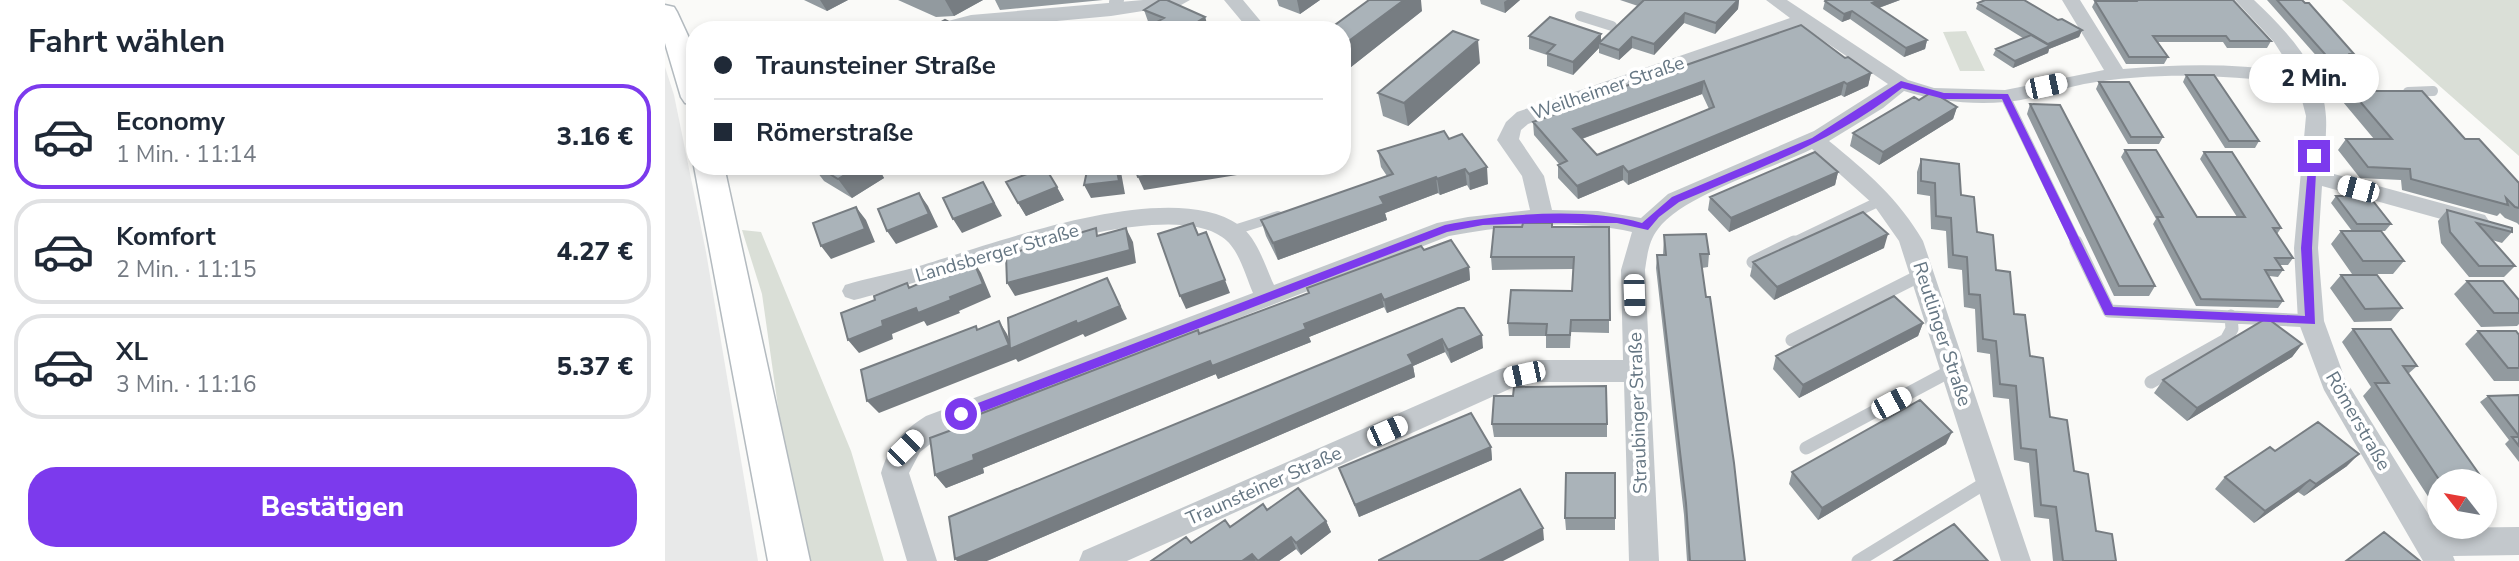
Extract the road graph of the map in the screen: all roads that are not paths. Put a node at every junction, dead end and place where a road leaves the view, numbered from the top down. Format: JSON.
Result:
{"nodes":[{"id":1,"x":1181,"y":0,"type":"edge"},
{"id":2,"x":1233,"y":0,"type":"edge"},
{"id":3,"x":1775,"y":0,"type":"edge"},
{"id":4,"x":2071,"y":0,"type":"edge"},
{"id":5,"x":2244,"y":0,"type":"edge"},
{"id":6,"x":1115,"y":3,"type":"edge"},
{"id":7,"x":665,"y":12,"type":"edge"},
{"id":8,"x":1580,"y":16,"type":"dead end"},
{"id":9,"x":1804,"y":20,"type":"junction"},
{"id":10,"x":977,"y":21,"type":"edge"},
{"id":11,"x":1117,"y":21,"type":"edge"},
{"id":12,"x":1251,"y":21,"type":"edge"},
{"id":13,"x":1612,"y":26,"type":"edge"},
{"id":14,"x":686,"y":64,"type":"edge"},
{"id":15,"x":2116,"y":74,"type":"junction"},
{"id":16,"x":1901,"y":84,"type":"junction"},
{"id":17,"x":2311,"y":87,"type":"junction"},
{"id":18,"x":2433,"y":91,"type":"dead end"},
{"id":19,"x":2380,"y":93,"type":"edge"},
{"id":20,"x":2393,"y":93,"type":"edge"},
{"id":21,"x":2005,"y":96,"type":"junction"},
{"id":22,"x":1815,"y":140,"type":"junction"},
{"id":23,"x":711,"y":175,"type":"edge"},
{"id":24,"x":2312,"y":176,"type":"junction"},
{"id":25,"x":1884,"y":199,"type":"junction"},
{"id":26,"x":1291,"y":212,"type":"edge"},
{"id":27,"x":1542,"y":219,"type":"junction"},
{"id":28,"x":2494,"y":226,"type":"edge"},
{"id":29,"x":1644,"y":227,"type":"junction"},
{"id":30,"x":1231,"y":231,"type":"junction"},
{"id":31,"x":1753,"y":262,"type":"edge"},
{"id":32,"x":1923,"y":274,"type":"junction"},
{"id":33,"x":854,"y":291,"type":"dead end"},
{"id":34,"x":1267,"y":297,"type":"junction"},
{"id":35,"x":2231,"y":316,"type":"junction"},
{"id":36,"x":2311,"y":321,"type":"junction"},
{"id":37,"x":1792,"y":340,"type":"dead end"},
{"id":38,"x":1954,"y":369,"type":"junction"},
{"id":39,"x":1637,"y":371,"type":"junction"},
{"id":40,"x":2151,"y":382,"type":"dead end"},
{"id":41,"x":1806,"y":448,"type":"dead end"},
{"id":42,"x":1991,"y":480,"type":"junction"},
{"id":43,"x":2519,"y":541,"type":"edge"},
{"id":44,"x":2434,"y":552,"type":"edge"},
{"id":45,"x":789,"y":561,"type":"edge"},
{"id":46,"x":922,"y":561,"type":"edge"},
{"id":47,"x":1094,"y":561,"type":"edge"},
{"id":48,"x":1644,"y":561,"type":"edge"},
{"id":49,"x":1858,"y":561,"type":"edge"},
{"id":50,"x":2016,"y":561,"type":"edge"}],
"edges":[{"from":1,"to":6,"type":"street"},
{"from":2,"to":12,"type":"street"},
{"from":3,"to":9,"type":"street"},
{"from":4,"to":15,"type":"street"},
{"from":5,"to":17,"type":"street","name":"Römerstraße"},
{"from":6,"to":10,"type":"street"},
{"from":6,"to":11,"type":"street"},
{"from":7,"to":14,"type":"main road"},
{"from":8,"to":13,"type":"lane"},
{"from":9,"to":16,"type":"street"},
{"from":9,"to":27,"type":"street","name":"Weilheimer Straße"},
{"from":15,"to":17,"type":"street"},
{"from":15,"to":21,"type":"street"},
{"from":16,"to":21,"type":"street"},
{"from":16,"to":22,"type":"street"},
{"from":17,"to":19,"type":"lane"},
{"from":17,"to":24,"type":"street","name":"Römerstraße"},
{"from":18,"to":20,"type":"lane"},
{"from":21,"to":35,"type":"lane"},
{"from":22,"to":25,"type":"street","name":"Reutlinger Straße"},
{"from":22,"to":29,"type":"street"},
{"from":23,"to":45,"type":"main road"},
{"from":24,"to":28,"type":"street"},
{"from":24,"to":36,"type":"street","name":"Römerstraße"},
{"from":25,"to":31,"type":"lane"},
{"from":25,"to":32,"type":"street","name":"Reutlinger Straße"},
{"from":26,"to":30,"type":"lane"},
{"from":27,"to":29,"type":"street"},
{"from":27,"to":34,"type":"street"},
{"from":29,"to":39,"type":"street","name":"Straubinger Straße"},
{"from":30,"to":33,"type":"street","name":"Landsberger Straße"},
{"from":30,"to":34,"type":"street"},
{"from":32,"to":37,"type":"lane"},
{"from":32,"to":38,"type":"street","name":"Reutlinger Straße"},
{"from":34,"to":46,"type":"street"},
{"from":35,"to":36,"type":"lane"},
{"from":35,"to":40,"type":"lane"},
{"from":36,"to":44,"type":"street","name":"Römerstraße"},
{"from":38,"to":41,"type":"lane"},
{"from":38,"to":42,"type":"street","name":"Reutlinger Straße"},
{"from":39,"to":47,"type":"street","name":"Traunsteiner Straße"},
{"from":39,"to":48,"type":"street","name":"Straubinger Straße"},
{"from":42,"to":49,"type":"lane"},
{"from":42,"to":50,"type":"street","name":"Reutlinger Straße"},
{"from":43,"to":44,"type":"street"}]}
